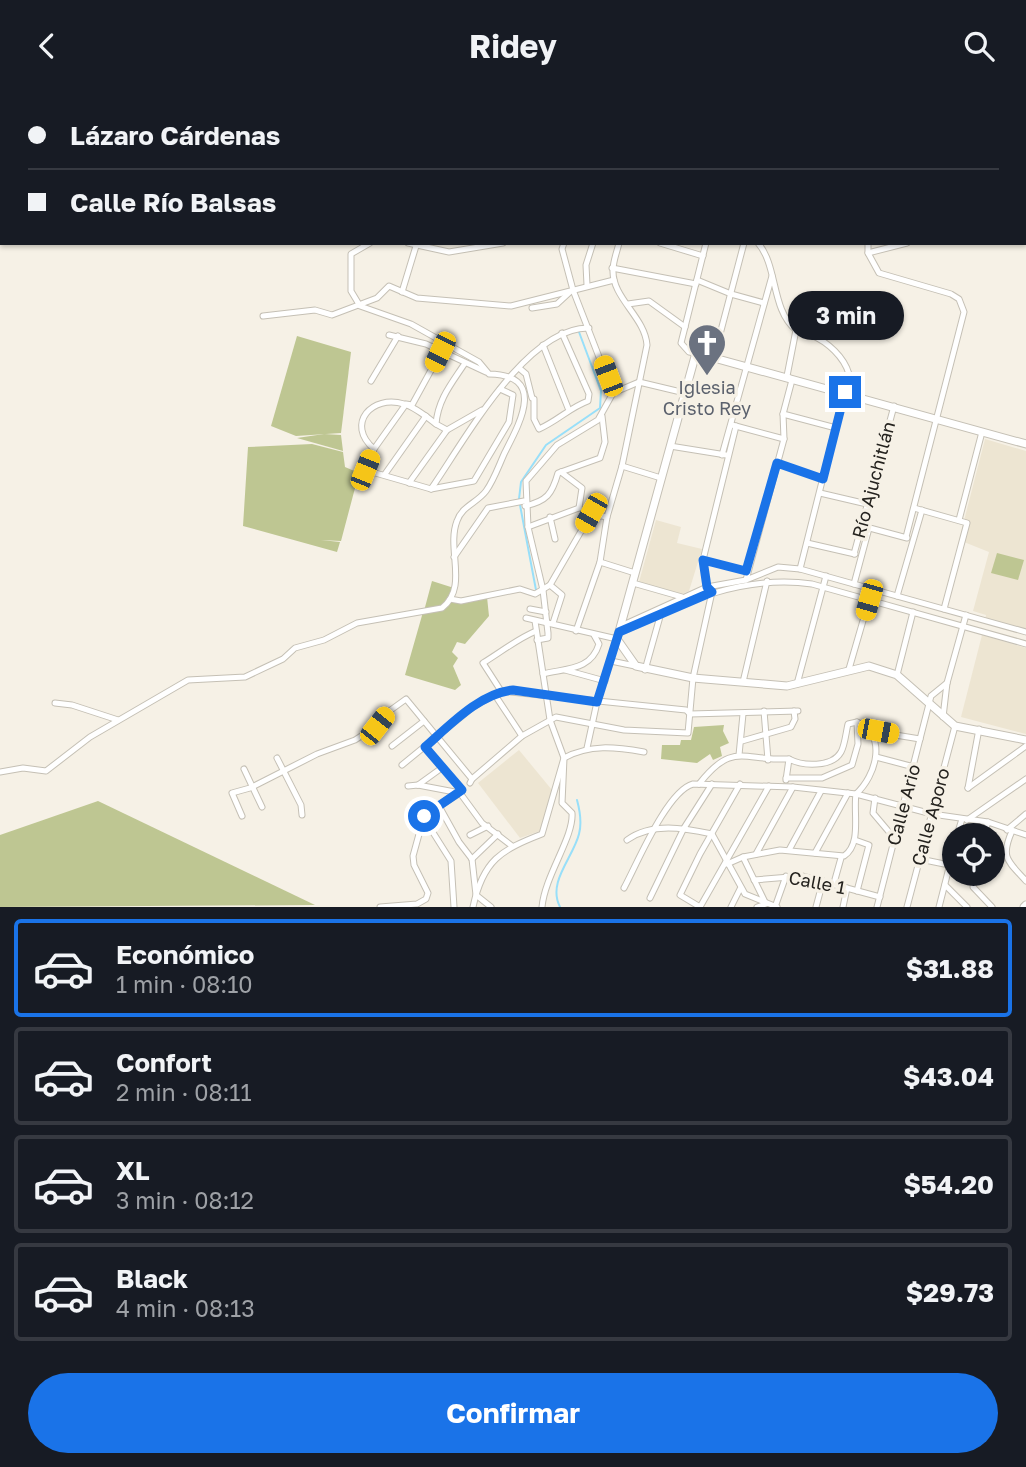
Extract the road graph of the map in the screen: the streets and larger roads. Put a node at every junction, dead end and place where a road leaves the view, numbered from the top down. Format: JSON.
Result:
{"nodes":[{"id":1,"x":367,"y":245,"type":"edge"},
{"id":2,"x":421,"y":245,"type":"edge"},
{"id":3,"x":488,"y":245,"type":"edge"},
{"id":4,"x":592,"y":245,"type":"edge"},
{"id":5,"x":618,"y":245,"type":"edge"},
{"id":6,"x":667,"y":245,"type":"edge"},
{"id":7,"x":706,"y":245,"type":"edge"},
{"id":8,"x":743,"y":245,"type":"edge"},
{"id":9,"x":760,"y":245,"type":"edge"},
{"id":10,"x":868,"y":245,"type":"edge"},
{"id":11,"x":899,"y":245,"type":"edge"},
{"id":12,"x":563,"y":246,"type":"edge"},
{"id":13,"x":868,"y":253,"type":"junction"},
{"id":14,"x":703,"y":256,"type":"junction"},
{"id":15,"x":612,"y":268,"type":"junction"},
{"id":16,"x":772,"y":276,"type":"junction"},
{"id":17,"x":614,"y":281,"type":"junction"},
{"id":18,"x":696,"y":282,"type":"junction"},
{"id":19,"x":587,"y":285,"type":"junction"},
{"id":20,"x":573,"y":290,"type":"junction"},
{"id":21,"x":402,"y":292,"type":"junction"},
{"id":22,"x":731,"y":294,"type":"junction"},
{"id":23,"x":764,"y":303,"type":"junction"},
{"id":24,"x":628,"y":304,"type":"junction"},
{"id":25,"x":360,"y":306,"type":"junction"},
{"id":26,"x":532,"y":308,"type":"dead end"},
{"id":27,"x":263,"y":316,"type":"dead end"},
{"id":28,"x":685,"y":327,"type":"junction"},
{"id":29,"x":589,"y":328,"type":"junction"},
{"id":30,"x":796,"y":330,"type":"junction"},
{"id":31,"x":562,"y":333,"type":"junction"},
{"id":32,"x":388,"y":335,"type":"dead end"},
{"id":33,"x":398,"y":336,"type":"junction"},
{"id":34,"x":543,"y":345,"type":"junction"},
{"id":35,"x":440,"y":352,"type":"junction"},
{"id":36,"x":696,"y":353,"type":"junction"},
{"id":37,"x":714,"y":357,"type":"junction"},
{"id":38,"x":465,"y":363,"type":"junction"},
{"id":39,"x":746,"y":365,"type":"junction"},
{"id":40,"x":519,"y":368,"type":"junction"},
{"id":41,"x":489,"y":374,"type":"junction"},
{"id":42,"x":511,"y":376,"type":"junction"},
{"id":43,"x":787,"y":376,"type":"junction"},
{"id":44,"x":371,"y":381,"type":"dead end"},
{"id":45,"x":639,"y":382,"type":"junction"},
{"id":46,"x":500,"y":389,"type":"junction"},
{"id":47,"x":845,"y":392,"type":"junction"},
{"id":48,"x":613,"y":393,"type":"junction"},
{"id":49,"x":685,"y":393,"type":"junction"},
{"id":50,"x":526,"y":396,"type":"junction"},
{"id":51,"x":534,"y":399,"type":"junction"},
{"id":52,"x":406,"y":404,"type":"junction"},
{"id":53,"x":894,"y":406,"type":"junction"},
{"id":54,"x":485,"y":408,"type":"junction"},
{"id":55,"x":568,"y":408,"type":"junction"},
{"id":56,"x":782,"y":414,"type":"junction"},
{"id":57,"x":602,"y":416,"type":"junction"},
{"id":58,"x":426,"y":417,"type":"junction"},
{"id":59,"x":938,"y":421,"type":"junction"},
{"id":60,"x":521,"y":422,"type":"junction"},
{"id":61,"x":436,"y":424,"type":"junction"},
{"id":62,"x":733,"y":425,"type":"junction"},
{"id":63,"x":506,"y":428,"type":"junction"},
{"id":64,"x":836,"y":428,"type":"junction"},
{"id":65,"x":447,"y":430,"type":"junction"},
{"id":66,"x":982,"y":432,"type":"junction"},
{"id":67,"x":783,"y":439,"type":"junction"},
{"id":68,"x":1026,"y":444,"type":"edge"},
{"id":69,"x":670,"y":446,"type":"junction"},
{"id":70,"x":374,"y":449,"type":"junction"},
{"id":71,"x":725,"y":455,"type":"junction"},
{"id":72,"x":777,"y":463,"type":"junction"},
{"id":73,"x":622,"y":466,"type":"junction"},
{"id":74,"x":561,"y":472,"type":"junction"},
{"id":75,"x":385,"y":474,"type":"junction"},
{"id":76,"x":662,"y":478,"type":"junction"},
{"id":77,"x":823,"y":479,"type":"junction"},
{"id":78,"x":409,"y":482,"type":"junction"},
{"id":79,"x":431,"y":489,"type":"junction"},
{"id":80,"x":820,"y":493,"type":"junction"},
{"id":81,"x":524,"y":503,"type":"junction"},
{"id":82,"x":867,"y":505,"type":"junction"},
{"id":83,"x":914,"y":508,"type":"junction"},
{"id":84,"x":579,"y":509,"type":"junction"},
{"id":85,"x":922,"y":510,"type":"junction"},
{"id":86,"x":591,"y":513,"type":"junction"},
{"id":87,"x":551,"y":516,"type":"junction"},
{"id":88,"x":607,"y":517,"type":"junction"},
{"id":89,"x":959,"y":520,"type":"junction"},
{"id":90,"x":861,"y":526,"type":"junction"},
{"id":91,"x":528,"y":527,"type":"junction"},
{"id":92,"x":869,"y":528,"type":"junction"},
{"id":93,"x":906,"y":537,"type":"junction"},
{"id":94,"x":555,"y":539,"type":"dead end"},
{"id":95,"x":913,"y":540,"type":"junction"},
{"id":96,"x":807,"y":543,"type":"junction"},
{"id":97,"x":854,"y":554,"type":"junction"},
{"id":98,"x":862,"y":555,"type":"junction"},
{"id":99,"x":454,"y":557,"type":"junction"},
{"id":100,"x":703,"y":560,"type":"junction"},
{"id":101,"x":600,"y":562,"type":"junction"},
{"id":102,"x":800,"y":569,"type":"junction"},
{"id":103,"x":746,"y":571,"type":"junction"},
{"id":104,"x":635,"y":573,"type":"junction"},
{"id":105,"x":825,"y":576,"type":"junction"},
{"id":106,"x":746,"y":580,"type":"junction"},
{"id":107,"x":767,"y":581,"type":"junction"},
{"id":108,"x":633,"y":583,"type":"junction"},
{"id":109,"x":854,"y":584,"type":"junction"},
{"id":110,"x":550,"y":585,"type":"junction"},
{"id":111,"x":823,"y":587,"type":"junction"},
{"id":112,"x":543,"y":590,"type":"junction"},
{"id":113,"x":710,"y":590,"type":"junction"},
{"id":114,"x":897,"y":596,"type":"junction"},
{"id":115,"x":681,"y":597,"type":"junction"},
{"id":116,"x":450,"y":600,"type":"junction"},
{"id":117,"x":869,"y":600,"type":"junction"},
{"id":118,"x":530,"y":609,"type":"dead end"},
{"id":119,"x":944,"y":609,"type":"junction"},
{"id":120,"x":546,"y":612,"type":"junction"},
{"id":121,"x":913,"y":612,"type":"junction"},
{"id":122,"x":661,"y":613,"type":"junction"},
{"id":123,"x":966,"y":615,"type":"junction"},
{"id":124,"x":526,"y":618,"type":"dead end"},
{"id":125,"x":535,"y":621,"type":"junction"},
{"id":126,"x":550,"y":622,"type":"junction"},
{"id":127,"x":963,"y":626,"type":"junction"},
{"id":128,"x":536,"y":631,"type":"junction"},
{"id":129,"x":576,"y":631,"type":"junction"},
{"id":130,"x":619,"y":632,"type":"junction"},
{"id":131,"x":1026,"y":632,"type":"edge"},
{"id":132,"x":594,"y":635,"type":"junction"},
{"id":133,"x":537,"y":640,"type":"junction"},
{"id":134,"x":1026,"y":644,"type":"edge"},
{"id":135,"x":611,"y":661,"type":"junction"},
{"id":136,"x":636,"y":666,"type":"junction"},
{"id":137,"x":562,"y":669,"type":"junction"},
{"id":138,"x":849,"y":669,"type":"junction"},
{"id":139,"x":645,"y":670,"type":"junction"},
{"id":140,"x":543,"y":674,"type":"junction"},
{"id":141,"x":897,"y":675,"type":"junction"},
{"id":142,"x":693,"y":678,"type":"junction"},
{"id":143,"x":605,"y":681,"type":"junction"},
{"id":144,"x":743,"y":682,"type":"junction"},
{"id":145,"x":947,"y":683,"type":"junction"},
{"id":146,"x":797,"y":684,"type":"junction"},
{"id":147,"x":498,"y":693,"type":"junction"},
{"id":148,"x":547,"y":695,"type":"junction"},
{"id":149,"x":597,"y":702,"type":"junction"},
{"id":150,"x":55,"y":703,"type":"dead end"},
{"id":151,"x":930,"y":703,"type":"junction"},
{"id":152,"x":764,"y":711,"type":"junction"},
{"id":153,"x":690,"y":714,"type":"junction"},
{"id":154,"x":743,"y":714,"type":"junction"},
{"id":155,"x":943,"y":717,"type":"junction"},
{"id":156,"x":118,"y":720,"type":"junction"},
{"id":157,"x":422,"y":720,"type":"junction"},
{"id":158,"x":550,"y":720,"type":"junction"},
{"id":159,"x":858,"y":722,"type":"junction"},
{"id":160,"x":593,"y":725,"type":"junction"},
{"id":161,"x":955,"y":726,"type":"junction"},
{"id":162,"x":979,"y":729,"type":"junction"},
{"id":163,"x":871,"y":731,"type":"junction"},
{"id":164,"x":437,"y":736,"type":"junction"},
{"id":165,"x":522,"y":736,"type":"junction"},
{"id":166,"x":766,"y":736,"type":"junction"},
{"id":167,"x":920,"y":739,"type":"junction"},
{"id":168,"x":1026,"y":740,"type":"edge"},
{"id":169,"x":742,"y":741,"type":"junction"},
{"id":170,"x":392,"y":746,"type":"dead end"},
{"id":171,"x":1026,"y":746,"type":"edge"},
{"id":172,"x":425,"y":747,"type":"junction"},
{"id":173,"x":584,"y":749,"type":"junction"},
{"id":174,"x":644,"y":752,"type":"dead end"},
{"id":175,"x":739,"y":755,"type":"junction"},
{"id":176,"x":876,"y":757,"type":"junction"},
{"id":177,"x":277,"y":758,"type":"dead end"},
{"id":178,"x":564,"y":758,"type":"junction"},
{"id":179,"x":789,"y":759,"type":"junction"},
{"id":180,"x":768,"y":760,"type":"junction"},
{"id":181,"x":402,"y":765,"type":"dead end"},
{"id":182,"x":443,"y":767,"type":"junction"},
{"id":183,"x":914,"y":767,"type":"junction"},
{"id":184,"x":244,"y":769,"type":"dead end"},
{"id":185,"x":284,"y":771,"type":"junction"},
{"id":186,"x":0,"y":772,"type":"edge"},
{"id":187,"x":786,"y":778,"type":"junction"},
{"id":188,"x":1026,"y":779,"type":"edge"},
{"id":189,"x":699,"y":784,"type":"junction"},
{"id":190,"x":740,"y":784,"type":"junction"},
{"id":191,"x":418,"y":785,"type":"junction"},
{"id":192,"x":712,"y":785,"type":"junction"},
{"id":193,"x":408,"y":786,"type":"dead end"},
{"id":194,"x":769,"y":786,"type":"junction"},
{"id":195,"x":253,"y":787,"type":"junction"},
{"id":196,"x":789,"y":787,"type":"junction"},
{"id":197,"x":821,"y":791,"type":"junction"},
{"id":198,"x":461,"y":792,"type":"junction"},
{"id":199,"x":848,"y":793,"type":"junction"},
{"id":200,"x":856,"y":794,"type":"junction"},
{"id":201,"x":875,"y":798,"type":"junction"},
{"id":202,"x":415,"y":804,"type":"dead end"},
{"id":203,"x":904,"y":805,"type":"junction"},
{"id":204,"x":439,"y":806,"type":"junction"},
{"id":205,"x":262,"y":807,"type":"dead end"},
{"id":206,"x":932,"y":814,"type":"junction"},
{"id":207,"x":1026,"y":814,"type":"edge"},
{"id":208,"x":302,"y":815,"type":"dead end"},
{"id":209,"x":242,"y":816,"type":"dead end"},
{"id":210,"x":424,"y":816,"type":"junction"},
{"id":211,"x":964,"y":820,"type":"junction"},
{"id":212,"x":988,"y":822,"type":"joint"},
{"id":213,"x":963,"y":823,"type":"edge"},
{"id":214,"x":488,"y":826,"type":"junction"},
{"id":215,"x":657,"y":828,"type":"junction"},
{"id":216,"x":684,"y":828,"type":"junction"},
{"id":217,"x":1009,"y":831,"type":"junction"},
{"id":218,"x":498,"y":834,"type":"junction"},
{"id":219,"x":712,"y":834,"type":"junction"},
{"id":220,"x":470,"y":835,"type":"dead end"},
{"id":221,"x":1026,"y":835,"type":"edge"},
{"id":222,"x":895,"y":839,"type":"junction"},
{"id":223,"x":627,"y":840,"type":"dead end"},
{"id":224,"x":855,"y":840,"type":"junction"},
{"id":225,"x":512,"y":846,"type":"junction"},
{"id":226,"x":789,"y":850,"type":"junction"},
{"id":227,"x":814,"y":853,"type":"junction"},
{"id":228,"x":756,"y":855,"type":"junction"},
{"id":229,"x":743,"y":857,"type":"junction"},
{"id":230,"x":841,"y":858,"type":"junction"},
{"id":231,"x":472,"y":859,"type":"junction"},
{"id":232,"x":920,"y":859,"type":"junction"},
{"id":233,"x":726,"y":863,"type":"junction"},
{"id":234,"x":942,"y":864,"type":"edge"},
{"id":235,"x":786,"y":876,"type":"junction"},
{"id":236,"x":754,"y":880,"type":"junction"},
{"id":237,"x":823,"y":881,"type":"junction"},
{"id":238,"x":1026,"y":881,"type":"edge"},
{"id":239,"x":834,"y":883,"type":"junction"},
{"id":240,"x":945,"y":886,"type":"edge"},
{"id":241,"x":946,"y":886,"type":"edge"},
{"id":242,"x":973,"y":886,"type":"edge"},
{"id":243,"x":624,"y":888,"type":"dead end"},
{"id":244,"x":740,"y":888,"type":"junction"},
{"id":245,"x":847,"y":888,"type":"junction"},
{"id":246,"x":858,"y":891,"type":"junction"},
{"id":247,"x":476,"y":895,"type":"junction"},
{"id":248,"x":880,"y":897,"type":"junction"},
{"id":249,"x":650,"y":898,"type":"dead end"},
{"id":250,"x":766,"y":904,"type":"junction"},
{"id":251,"x":989,"y":906,"type":"edge"},
{"id":252,"x":380,"y":907,"type":"edge"},
{"id":253,"x":454,"y":907,"type":"edge"},
{"id":254,"x":473,"y":907,"type":"edge"},
{"id":255,"x":491,"y":907,"type":"edge"},
{"id":256,"x":542,"y":907,"type":"edge"},
{"id":257,"x":700,"y":907,"type":"edge"},
{"id":258,"x":731,"y":907,"type":"edge"},
{"id":259,"x":757,"y":907,"type":"edge"},
{"id":260,"x":776,"y":907,"type":"edge"},
{"id":261,"x":816,"y":907,"type":"edge"},
{"id":262,"x":843,"y":907,"type":"edge"},
{"id":263,"x":877,"y":907,"type":"edge"},
{"id":264,"x":907,"y":907,"type":"edge"},
{"id":265,"x":939,"y":907,"type":"edge"},
{"id":266,"x":967,"y":907,"type":"edge"}],
"edges":[{"from":1,"to":25,"type":"street"},
{"from":2,"to":3,"type":"street"},
{"from":2,"to":21,"type":"street"},
{"from":4,"to":19,"type":"street"},
{"from":5,"to":15,"type":"street"},
{"from":6,"to":14,"type":"street"},
{"from":7,"to":14,"type":"street"},
{"from":8,"to":22,"type":"street"},
{"from":9,"to":16,"type":"street"},
{"from":10,"to":13,"type":"street"},
{"from":11,"to":13,"type":"street"},
{"from":12,"to":20,"type":"street"},
{"from":13,"to":59,"type":"street"},
{"from":14,"to":18,"type":"street"},
{"from":15,"to":17,"type":"street"},
{"from":15,"to":18,"type":"street"},
{"from":16,"to":23,"type":"street"},
{"from":16,"to":30,"type":"street"},
{"from":17,"to":19,"type":"street"},
{"from":17,"to":24,"type":"street"},
{"from":18,"to":22,"type":"street"},
{"from":18,"to":28,"type":"street"},
{"from":19,"to":20,"type":"street"},
{"from":20,"to":21,"type":"street"},
{"from":20,"to":26,"type":"street"},
{"from":20,"to":29,"type":"street"},
{"from":21,"to":25,"type":"street"},
{"from":22,"to":23,"type":"street"},
{"from":22,"to":37,"type":"street"},
{"from":23,"to":39,"type":"street"},
{"from":24,"to":28,"type":"street"},
{"from":24,"to":45,"type":"street"},
{"from":25,"to":27,"type":"street"},
{"from":25,"to":41,"type":"street"},
{"from":28,"to":36,"type":"street"},
{"from":29,"to":31,"type":"street"},
{"from":29,"to":48,"type":"street"},
{"from":30,"to":43,"type":"street"},
{"from":30,"to":47,"type":"street"},
{"from":31,"to":34,"type":"street"},
{"from":31,"to":55,"type":"street"},
{"from":32,"to":33,"type":"street"},
{"from":33,"to":35,"type":"street"},
{"from":33,"to":44,"type":"street"},
{"from":34,"to":40,"type":"street"},
{"from":34,"to":55,"type":"street"},
{"from":35,"to":38,"type":"street"},
{"from":35,"to":52,"type":"street"},
{"from":36,"to":37,"type":"street"},
{"from":36,"to":49,"type":"street"},
{"from":37,"to":39,"type":"street"},
{"from":38,"to":41,"type":"street"},
{"from":38,"to":61,"type":"street"},
{"from":39,"to":43,"type":"street"},
{"from":39,"to":62,"type":"street"},
{"from":40,"to":42,"type":"street"},
{"from":40,"to":51,"type":"street"},
{"from":41,"to":42,"type":"street"},
{"from":42,"to":46,"type":"street"},
{"from":42,"to":50,"type":"street"},
{"from":43,"to":47,"type":"street"},
{"from":43,"to":56,"type":"street"},
{"from":45,"to":48,"type":"street"},
{"from":45,"to":49,"type":"street"},
{"from":45,"to":73,"type":"street"},
{"from":46,"to":54,"type":"street"},
{"from":46,"to":63,"type":"street"},
{"from":47,"to":53,"type":"street"},
{"from":47,"to":64,"type":"street"},
{"from":48,"to":57,"type":"street"},
{"from":49,"to":69,"type":"street"},
{"from":50,"to":51,"type":"street"},
{"from":50,"to":60,"type":"street"},
{"from":51,"to":55,"type":"street"},
{"from":52,"to":58,"type":"street"},
{"from":52,"to":70,"type":"street"},
{"from":52,"to":70,"type":"street"},
{"from":53,"to":59,"type":"street"},
{"from":53,"to":82,"type":"street","name":"Río Ajuchitlán"},
{"from":54,"to":65,"type":"street"},
{"from":54,"to":79,"type":"street"},
{"from":56,"to":64,"type":"street"},
{"from":56,"to":67,"type":"street"},
{"from":57,"to":74,"type":"street"},
{"from":57,"to":81,"type":"street"},
{"from":58,"to":61,"type":"street"},
{"from":58,"to":75,"type":"street"},
{"from":59,"to":66,"type":"street"},
{"from":59,"to":83,"type":"street"},
{"from":60,"to":63,"type":"street"},
{"from":60,"to":99,"type":"street"},
{"from":61,"to":65,"type":"street"},
{"from":62,"to":67,"type":"street"},
{"from":62,"to":71,"type":"street"},
{"from":63,"to":79,"type":"street"},
{"from":64,"to":77,"type":"street"},
{"from":65,"to":78,"type":"street"},
{"from":66,"to":68,"type":"street"},
{"from":66,"to":89,"type":"street"},
{"from":67,"to":72,"type":"street"},
{"from":69,"to":71,"type":"street"},
{"from":69,"to":76,"type":"street"},
{"from":70,"to":75,"type":"street"},
{"from":71,"to":100,"type":"street"},
{"from":72,"to":77,"type":"street"},
{"from":72,"to":103,"type":"street"},
{"from":73,"to":76,"type":"street"},
{"from":73,"to":88,"type":"street"},
{"from":74,"to":81,"type":"street"},
{"from":74,"to":84,"type":"street"},
{"from":75,"to":78,"type":"street"},
{"from":76,"to":104,"type":"street"},
{"from":77,"to":80,"type":"street"},
{"from":78,"to":79,"type":"street"},
{"from":80,"to":82,"type":"street"},
{"from":80,"to":96,"type":"street"},
{"from":81,"to":91,"type":"street"},
{"from":81,"to":99,"type":"street"},
{"from":82,"to":90,"type":"street","name":"Río Ajuchitlán"},
{"from":83,"to":85,"type":"street"},
{"from":83,"to":93,"type":"street"},
{"from":84,"to":86,"type":"street"},
{"from":84,"to":87,"type":"street"},
{"from":85,"to":89,"type":"street"},
{"from":85,"to":95,"type":"street"},
{"from":86,"to":88,"type":"street"},
{"from":86,"to":110,"type":"street"},
{"from":87,"to":91,"type":"street"},
{"from":87,"to":94,"type":"street"},
{"from":88,"to":101,"type":"street"},
{"from":89,"to":119,"type":"street"},
{"from":90,"to":92,"type":"street"},
{"from":90,"to":97,"type":"street","name":"Río Ajuchitlán"},
{"from":91,"to":112,"type":"street"},
{"from":92,"to":93,"type":"street"},
{"from":92,"to":98,"type":"street","name":"Río Ajuchitlán"},
{"from":93,"to":95,"type":"street"},
{"from":95,"to":114,"type":"street"},
{"from":96,"to":97,"type":"street"},
{"from":96,"to":102,"type":"street"},
{"from":97,"to":98,"type":"street"},
{"from":98,"to":109,"type":"street","name":"Río Ajuchitlán"},
{"from":99,"to":116,"type":"street"},
{"from":100,"to":103,"type":"street"},
{"from":100,"to":113,"type":"street"},
{"from":101,"to":104,"type":"street"},
{"from":101,"to":129,"type":"street"},
{"from":102,"to":105,"type":"street"},
{"from":102,"to":106,"type":"street"},
{"from":103,"to":106,"type":"street"},
{"from":104,"to":108,"type":"street"},
{"from":105,"to":109,"type":"street"},
{"from":105,"to":111,"type":"street"},
{"from":106,"to":113,"type":"street"},
{"from":107,"to":111,"type":"street"},
{"from":107,"to":113,"type":"street"},
{"from":107,"to":144,"type":"street"},
{"from":108,"to":115,"type":"street"},
{"from":108,"to":130,"type":"street"},
{"from":109,"to":114,"type":"street"},
{"from":110,"to":112,"type":"street"},
{"from":110,"to":126,"type":"street"},
{"from":111,"to":117,"type":"street"},
{"from":111,"to":146,"type":"street"},
{"from":112,"to":116,"type":"street"},
{"from":112,"to":120,"type":"street"},
{"from":113,"to":115,"type":"street"},
{"from":113,"to":122,"type":"street"},
{"from":113,"to":142,"type":"street"},
{"from":114,"to":119,"type":"street"},
{"from":115,"to":130,"type":"street"},
{"from":116,"to":156,"type":"street"},
{"from":117,"to":121,"type":"street"},
{"from":117,"to":138,"type":"street"},
{"from":118,"to":120,"type":"street"},
{"from":119,"to":123,"type":"street"},
{"from":120,"to":126,"type":"street"},
{"from":121,"to":127,"type":"street"},
{"from":121,"to":141,"type":"street"},
{"from":122,"to":130,"type":"street"},
{"from":122,"to":139,"type":"street"},
{"from":123,"to":127,"type":"street"},
{"from":123,"to":131,"type":"street"},
{"from":124,"to":125,"type":"street"},
{"from":125,"to":126,"type":"street"},
{"from":125,"to":128,"type":"street"},
{"from":126,"to":129,"type":"street"},
{"from":126,"to":133,"type":"street"},
{"from":127,"to":134,"type":"street"},
{"from":127,"to":145,"type":"street"},
{"from":128,"to":133,"type":"street"},
{"from":128,"to":147,"type":"street"},
{"from":129,"to":132,"type":"street"},
{"from":130,"to":132,"type":"street"},
{"from":130,"to":135,"type":"street"},
{"from":130,"to":136,"type":"street"},
{"from":132,"to":137,"type":"street"},
{"from":133,"to":140,"type":"street"},
{"from":135,"to":136,"type":"street"},
{"from":135,"to":143,"type":"street"},
{"from":136,"to":139,"type":"street"},
{"from":137,"to":140,"type":"street"},
{"from":137,"to":143,"type":"street"},
{"from":138,"to":141,"type":"street"},
{"from":138,"to":146,"type":"street"},
{"from":139,"to":142,"type":"street"},
{"from":140,"to":148,"type":"street"},
{"from":141,"to":151,"type":"street"},
{"from":142,"to":144,"type":"street"},
{"from":142,"to":153,"type":"street"},
{"from":143,"to":149,"type":"street"},
{"from":144,"to":146,"type":"street"},
{"from":145,"to":151,"type":"street"},
{"from":145,"to":155,"type":"street"},
{"from":147,"to":148,"type":"street"},
{"from":147,"to":164,"type":"street"},
{"from":147,"to":165,"type":"street"},
{"from":148,"to":149,"type":"street"},
{"from":148,"to":158,"type":"street"},
{"from":149,"to":153,"type":"street"},
{"from":149,"to":160,"type":"street"},
{"from":150,"to":156,"type":"street"},
{"from":151,"to":155,"type":"street"},
{"from":151,"to":167,"type":"street","name":"Calle Ario"},
{"from":152,"to":154,"type":"street"},
{"from":152,"to":166,"type":"street"},
{"from":152,"to":166,"type":"street"},
{"from":153,"to":154,"type":"street"},
{"from":153,"to":160,"type":"street"},
{"from":154,"to":169,"type":"street"},
{"from":155,"to":161,"type":"street"},
{"from":156,"to":186,"type":"street"},
{"from":157,"to":164,"type":"street"},
{"from":157,"to":170,"type":"street"},
{"from":157,"to":185,"type":"street"},
{"from":158,"to":160,"type":"street"},
{"from":158,"to":165,"type":"street"},
{"from":158,"to":178,"type":"street"},
{"from":159,"to":163,"type":"street"},
{"from":159,"to":179,"type":"street"},
{"from":159,"to":187,"type":"street"},
{"from":160,"to":173,"type":"street"},
{"from":161,"to":162,"type":"street"},
{"from":161,"to":206,"type":"street","name":"Calle Aporo"},
{"from":162,"to":168,"type":"street"},
{"from":162,"to":171,"type":"street"},
{"from":163,"to":167,"type":"street"},
{"from":163,"to":176,"type":"street"},
{"from":164,"to":165,"type":"street"},
{"from":164,"to":172,"type":"street"},
{"from":166,"to":169,"type":"street"},
{"from":166,"to":180,"type":"street"},
{"from":167,"to":183,"type":"street","name":"Calle Ario"},
{"from":169,"to":175,"type":"street"},
{"from":172,"to":181,"type":"street"},
{"from":172,"to":182,"type":"street"},
{"from":173,"to":174,"type":"street"},
{"from":173,"to":178,"type":"street"},
{"from":175,"to":180,"type":"street"},
{"from":175,"to":189,"type":"street"},
{"from":176,"to":183,"type":"street"},
{"from":176,"to":200,"type":"street"},
{"from":177,"to":185,"type":"street"},
{"from":178,"to":225,"type":"street"},
{"from":178,"to":256,"type":"street"},
{"from":179,"to":180,"type":"street"},
{"from":179,"to":187,"type":"street"},
{"from":182,"to":191,"type":"street"},
{"from":182,"to":198,"type":"street"},
{"from":183,"to":203,"type":"street","name":"Calle Ario"},
{"from":184,"to":195,"type":"street"},
{"from":185,"to":195,"type":"street"},
{"from":185,"to":208,"type":"street"},
{"from":187,"to":196,"type":"street"},
{"from":188,"to":211,"type":"street"},
{"from":189,"to":192,"type":"street"},
{"from":189,"to":215,"type":"street"},
{"from":190,"to":192,"type":"street"},
{"from":190,"to":194,"type":"street"},
{"from":190,"to":219,"type":"street"},
{"from":191,"to":193,"type":"street"},
{"from":191,"to":198,"type":"street"},
{"from":192,"to":216,"type":"street"},
{"from":194,"to":196,"type":"street"},
{"from":194,"to":233,"type":"street"},
{"from":195,"to":205,"type":"street"},
{"from":195,"to":209,"type":"street"},
{"from":196,"to":197,"type":"street"},
{"from":196,"to":228,"type":"street"},
{"from":197,"to":199,"type":"street"},
{"from":197,"to":226,"type":"street"},
{"from":198,"to":204,"type":"street"},
{"from":198,"to":214,"type":"street"},
{"from":199,"to":200,"type":"street"},
{"from":199,"to":227,"type":"street"},
{"from":200,"to":201,"type":"street"},
{"from":200,"to":224,"type":"street"},
{"from":201,"to":203,"type":"street"},
{"from":201,"to":222,"type":"street"},
{"from":202,"to":210,"type":"street"},
{"from":203,"to":206,"type":"street"},
{"from":203,"to":222,"type":"street","name":"Calle Ario"},
{"from":204,"to":210,"type":"street"},
{"from":204,"to":231,"type":"street"},
{"from":206,"to":211,"type":"street"},
{"from":206,"to":232,"type":"street","name":"Calle Aporo"},
{"from":207,"to":217,"type":"street"},
{"from":210,"to":252,"type":"street"},
{"from":210,"to":253,"type":"street"},
{"from":211,"to":212,"type":"street"},
{"from":211,"to":213,"type":"street"},
{"from":212,"to":217,"type":"street"},
{"from":214,"to":218,"type":"street"},
{"from":214,"to":220,"type":"street"},
{"from":215,"to":216,"type":"street"},
{"from":215,"to":223,"type":"street"},
{"from":215,"to":243,"type":"street"},
{"from":216,"to":219,"type":"street"},
{"from":216,"to":249,"type":"street"},
{"from":217,"to":221,"type":"street"},
{"from":217,"to":238,"type":"street"},
{"from":218,"to":225,"type":"street"},
{"from":218,"to":231,"type":"street"},
{"from":219,"to":233,"type":"street"},
{"from":219,"to":257,"type":"street"},
{"from":222,"to":248,"type":"street","name":"Calle Ario"},
{"from":224,"to":230,"type":"street"},
{"from":224,"to":246,"type":"street"},
{"from":225,"to":247,"type":"street"},
{"from":226,"to":227,"type":"street"},
{"from":226,"to":228,"type":"street"},
{"from":227,"to":230,"type":"street"},
{"from":228,"to":229,"type":"street"},
{"from":229,"to":233,"type":"street"},
{"from":229,"to":236,"type":"street"},
{"from":230,"to":239,"type":"street"},
{"from":231,"to":247,"type":"street"},
{"from":232,"to":234,"type":"street"},
{"from":232,"to":264,"type":"street","name":"Calle Aporo"},
{"from":233,"to":244,"type":"street"},
{"from":233,"to":257,"type":"street"},
{"from":235,"to":236,"type":"street","name":"Calle 1"},
{"from":235,"to":237,"type":"street","name":"Calle 1"},
{"from":235,"to":260,"type":"street"},
{"from":236,"to":250,"type":"street"},
{"from":237,"to":239,"type":"street","name":"Calle 1"},
{"from":237,"to":261,"type":"street"},
{"from":239,"to":245,"type":"street","name":"Calle 1"},
{"from":240,"to":265,"type":"street"},
{"from":241,"to":266,"type":"street"},
{"from":242,"to":251,"type":"street"},
{"from":244,"to":250,"type":"street"},
{"from":244,"to":258,"type":"street"},
{"from":245,"to":246,"type":"street","name":"Calle 1"},
{"from":245,"to":262,"type":"street"},
{"from":246,"to":248,"type":"street","name":"Calle 1"},
{"from":247,"to":254,"type":"street"},
{"from":247,"to":255,"type":"street"},
{"from":248,"to":263,"type":"street","name":"Calle Ario"},
{"from":250,"to":259,"type":"street"},
{"from":250,"to":260,"type":"street"}]}
